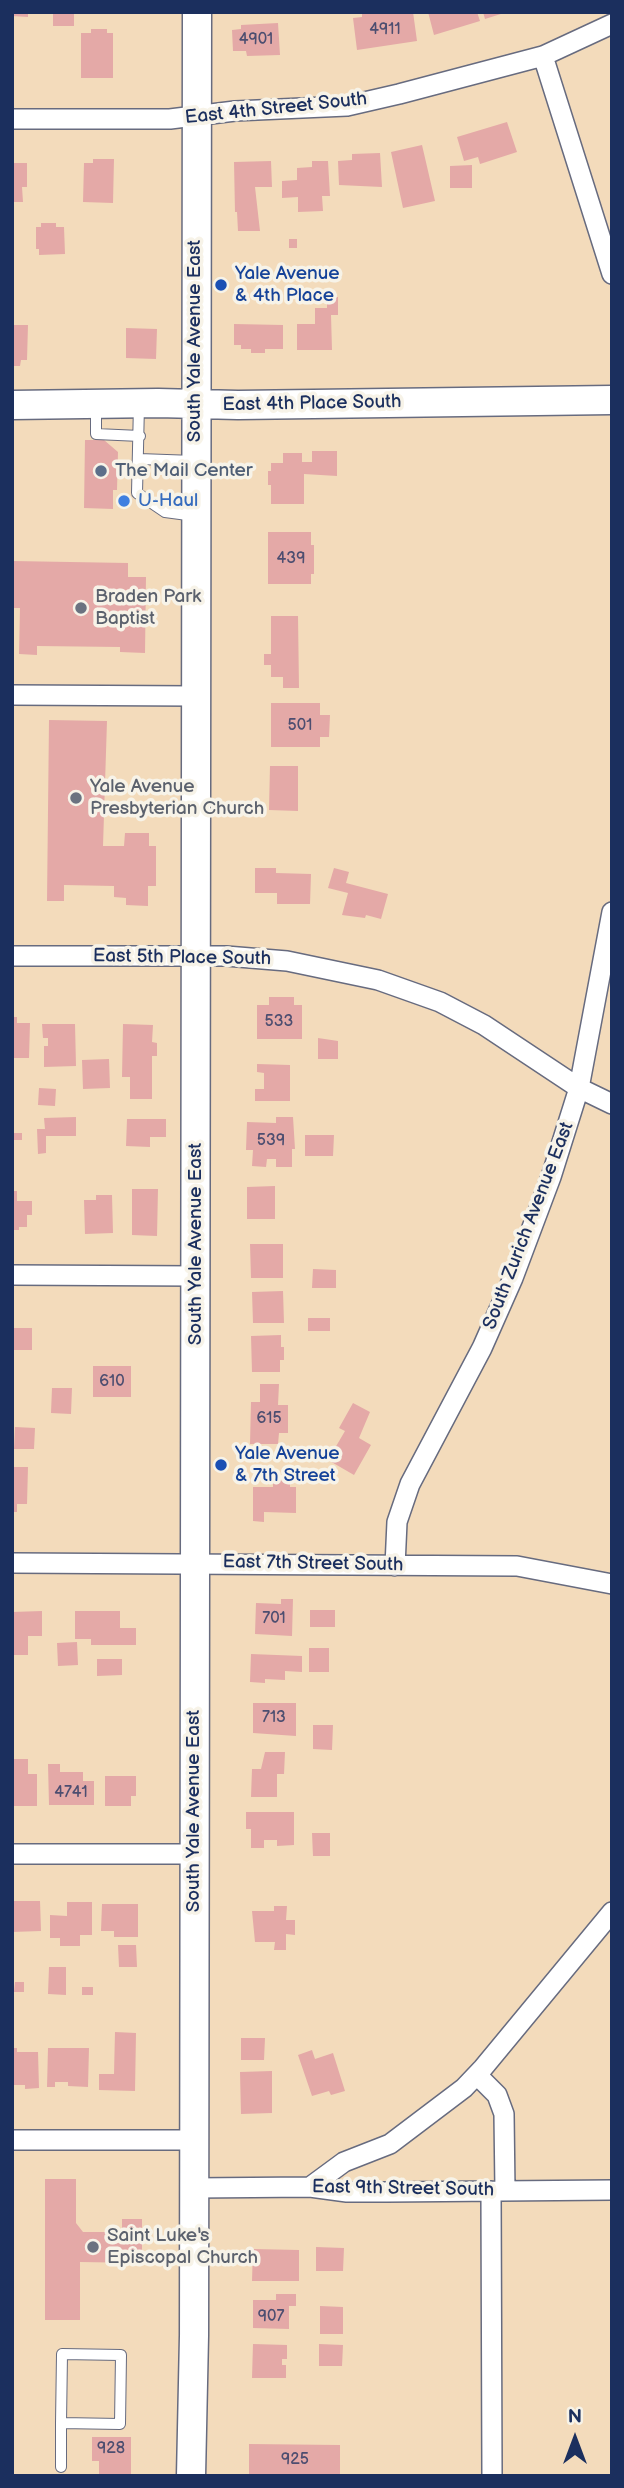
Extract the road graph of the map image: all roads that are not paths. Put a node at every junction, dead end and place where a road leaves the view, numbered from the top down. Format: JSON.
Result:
{"nodes":[{"id":1,"x":197,"y":12,"type":"edge"},
{"id":2,"x":612,"y":24,"type":"edge"},
{"id":3,"x":543,"y":56,"type":"junction"},
{"id":4,"x":197,"y":115,"type":"junction"},
{"id":5,"x":12,"y":119,"type":"edge"},
{"id":6,"x":612,"y":274,"type":"edge"},
{"id":7,"x":612,"y":400,"type":"edge"},
{"id":8,"x":139,"y":403,"type":"junction"},
{"id":9,"x":96,"y":404,"type":"junction"},
{"id":10,"x":196,"y":404,"type":"junction"},
{"id":11,"x":12,"y":405,"type":"edge"},
{"id":12,"x":140,"y":436,"type":"junction"},
{"id":13,"x":139,"y":459,"type":"junction"},
{"id":14,"x":195,"y":461,"type":"junction"},
{"id":15,"x":195,"y":516,"type":"junction"},
{"id":16,"x":12,"y":695,"type":"edge"},
{"id":17,"x":195,"y":696,"type":"junction"},
{"id":18,"x":612,"y":912,"type":"edge"},
{"id":19,"x":12,"y":956,"type":"edge"},
{"id":20,"x":196,"y":956,"type":"junction"},
{"id":21,"x":579,"y":1088,"type":"junction"},
{"id":22,"x":612,"y":1104,"type":"edge"},
{"id":23,"x":12,"y":1275,"type":"edge"},
{"id":24,"x":196,"y":1276,"type":"junction"},
{"id":25,"x":12,"y":1563,"type":"edge"},
{"id":26,"x":194,"y":1563,"type":"junction"},
{"id":27,"x":395,"y":1566,"type":"junction"},
{"id":28,"x":612,"y":1584,"type":"edge"},
{"id":29,"x":12,"y":1854,"type":"edge"},
{"id":30,"x":195,"y":1854,"type":"junction"},
{"id":31,"x":612,"y":1912,"type":"edge"},
{"id":32,"x":477,"y":2075,"type":"junction"},
{"id":33,"x":12,"y":2140,"type":"edge"},
{"id":34,"x":193,"y":2140,"type":"junction"},
{"id":35,"x":310,"y":2187,"type":"junction"},
{"id":36,"x":194,"y":2188,"type":"junction"},
{"id":37,"x":612,"y":2190,"type":"edge"},
{"id":38,"x":498,"y":2191,"type":"junction"},
{"id":39,"x":61,"y":2423,"type":"junction"},
{"id":40,"x":61,"y":2467,"type":"dead end"},
{"id":41,"x":191,"y":2476,"type":"edge"},
{"id":42,"x":492,"y":2476,"type":"edge"}],
"edges":[{"from":1,"to":4,"type":"main road","name":"South Yale Avenue East"},
{"from":2,"to":3,"type":"street","name":"East 4th Street South"},
{"from":3,"to":4,"type":"street","name":"East 4th Street South"},
{"from":3,"to":6,"type":"street"},
{"from":4,"to":5,"type":"street","name":"East 4th Street South"},
{"from":4,"to":10,"type":"main road","name":"South Yale Avenue East"},
{"from":7,"to":10,"type":"main road","name":"East 4th Place South"},
{"from":8,"to":9,"type":"main road","name":"East 4th Place South"},
{"from":8,"to":10,"type":"main road","name":"East 4th Place South"},
{"from":8,"to":12,"type":"lane"},
{"from":9,"to":11,"type":"main road","name":"East 4th Place South"},
{"from":9,"to":12,"type":"lane"},
{"from":10,"to":14,"type":"main road","name":"South Yale Avenue East"},
{"from":12,"to":13,"type":"lane"},
{"from":13,"to":14,"type":"lane"},
{"from":13,"to":15,"type":"lane"},
{"from":14,"to":15,"type":"main road","name":"South Yale Avenue East"},
{"from":15,"to":17,"type":"main road","name":"South Yale Avenue East"},
{"from":16,"to":17,"type":"street"},
{"from":17,"to":20,"type":"main road","name":"South Yale Avenue East"},
{"from":18,"to":21,"type":"street","name":"South Zurich Avenue East"},
{"from":19,"to":20,"type":"street","name":"East 5th Place South"},
{"from":20,"to":21,"type":"street","name":"East 5th Place South"},
{"from":20,"to":24,"type":"main road","name":"South Yale Avenue East"},
{"from":21,"to":22,"type":"street","name":"East 5th Place South"},
{"from":21,"to":27,"type":"street","name":"South Zurich Avenue East"},
{"from":23,"to":24,"type":"street"},
{"from":24,"to":26,"type":"main road","name":"South Yale Avenue East"},
{"from":25,"to":26,"type":"street","name":"East 7th Street South"},
{"from":26,"to":27,"type":"street","name":"East 7th Street South"},
{"from":26,"to":30,"type":"main road","name":"South Yale Avenue East"},
{"from":27,"to":28,"type":"street","name":"East 7th Street South"},
{"from":29,"to":30,"type":"street"},
{"from":30,"to":34,"type":"main road","name":"South Yale Avenue East"},
{"from":31,"to":32,"type":"street"},
{"from":32,"to":35,"type":"street"},
{"from":32,"to":38,"type":"street"},
{"from":33,"to":34,"type":"street"},
{"from":34,"to":36,"type":"main road","name":"South Yale Avenue East"},
{"from":35,"to":36,"type":"street","name":"East 9th Street South"},
{"from":35,"to":38,"type":"street","name":"East 9th Street South"},
{"from":36,"to":41,"type":"main road","name":"South Yale Avenue East"},
{"from":37,"to":38,"type":"street","name":"East 9th Street South"},
{"from":38,"to":42,"type":"street"},
{"from":39,"to":39,"type":"lane"},
{"from":39,"to":40,"type":"lane"}]}
